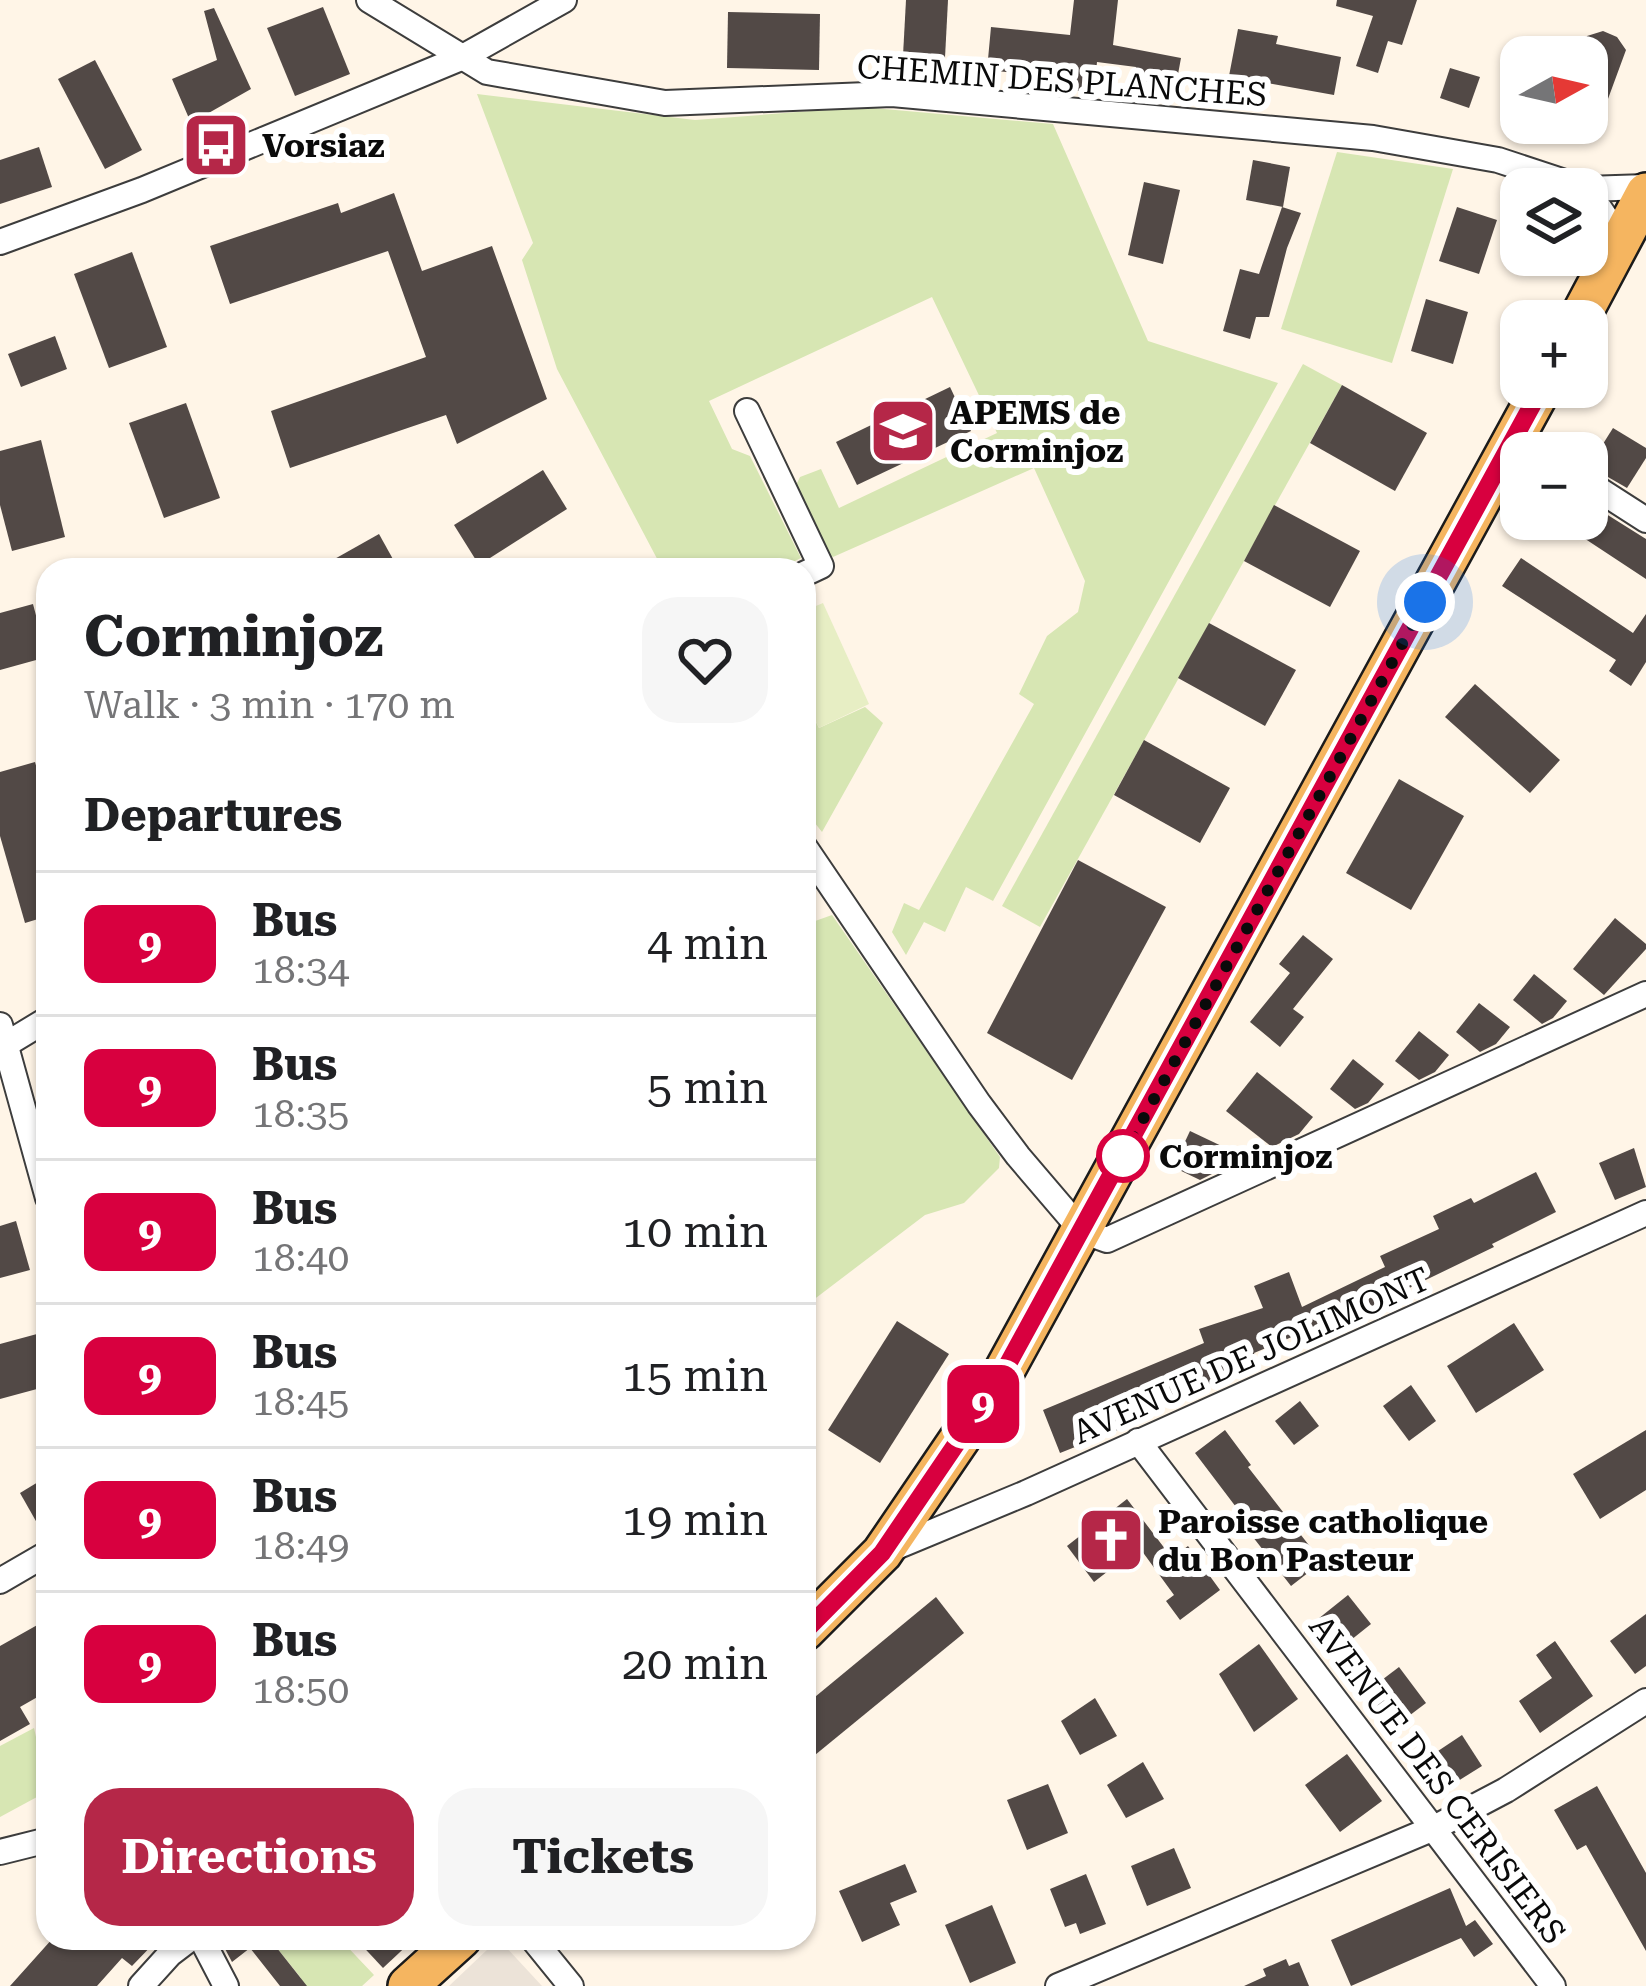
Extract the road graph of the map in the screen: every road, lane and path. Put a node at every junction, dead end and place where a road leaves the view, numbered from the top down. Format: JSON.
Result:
{"nodes":[{"id":1,"x":368,"y":0,"type":"edge"},
{"id":2,"x":564,"y":0,"type":"edge"},
{"id":3,"x":461,"y":58,"type":"junction"},
{"id":4,"x":1522,"y":168,"type":"edge"},
{"id":5,"x":1608,"y":197,"type":"edge"},
{"id":6,"x":1608,"y":197,"type":"edge"},
{"id":7,"x":1640,"y":207,"type":"edge"},
{"id":8,"x":0,"y":242,"type":"edge"},
{"id":9,"x":1589,"y":300,"type":"edge"},
{"id":10,"x":747,"y":411,"type":"dead end"},
{"id":11,"x":1500,"y":492,"type":"edge"},
{"id":12,"x":1608,"y":496,"type":"edge"},
{"id":13,"x":1646,"y":520,"type":"edge"},
{"id":14,"x":816,"y":568,"type":"edge"},
{"id":15,"x":816,"y":864,"type":"edge"},
{"id":16,"x":1646,"y":994,"type":"edge"},
{"id":17,"x":36,"y":1023,"type":"edge"},
{"id":18,"x":2,"y":1039,"type":"edge"},
{"id":19,"x":36,"y":1144,"type":"edge"},
{"id":20,"x":1646,"y":1214,"type":"edge"},
{"id":21,"x":1082,"y":1232,"type":"junction"},
{"id":22,"x":1138,"y":1441,"type":"junction"},
{"id":23,"x":882,"y":1553,"type":"junction"},
{"id":24,"x":36,"y":1560,"type":"edge"},
{"id":25,"x":0,"y":1581,"type":"edge"},
{"id":26,"x":816,"y":1619,"type":"edge"},
{"id":27,"x":1646,"y":1701,"type":"edge"},
{"id":28,"x":1434,"y":1828,"type":"junction"},
{"id":29,"x":36,"y":1843,"type":"edge"},
{"id":30,"x":0,"y":1852,"type":"edge"},
{"id":31,"x":175,"y":1950,"type":"edge"},
{"id":32,"x":207,"y":1950,"type":"edge"},
{"id":33,"x":448,"y":1950,"type":"edge"},
{"id":34,"x":542,"y":1950,"type":"edge"},
{"id":35,"x":141,"y":1986,"type":"edge"},
{"id":36,"x":226,"y":1986,"type":"edge"},
{"id":37,"x":408,"y":1986,"type":"edge"},
{"id":38,"x":571,"y":1986,"type":"edge"},
{"id":39,"x":1058,"y":1986,"type":"edge"},
{"id":40,"x":1553,"y":1986,"type":"edge"}],
"edges":[{"from":1,"to":3,"type":"street","name":"CHEMIN DES PLANCHES"},
{"from":2,"to":3,"type":"street"},
{"from":3,"to":4,"type":"street","name":"CHEMIN DES PLANCHES"},
{"from":3,"to":8,"type":"street"},
{"from":5,"to":7,"type":"street"},
{"from":6,"to":7,"type":"street","name":"CHEMIN DES PLANCHES"},
{"from":7,"to":9,"type":"main road"},
{"from":10,"to":14,"type":"street"},
{"from":11,"to":21,"type":"main road"},
{"from":12,"to":13,"type":"street"},
{"from":15,"to":21,"type":"street"},
{"from":16,"to":21,"type":"street"},
{"from":17,"to":18,"type":"street"},
{"from":18,"to":19,"type":"street"},
{"from":20,"to":22,"type":"street","name":"AVENUE DE JOLIMONT"},
{"from":21,"to":23,"type":"main road"},
{"from":22,"to":23,"type":"street","name":"AVENUE DE JOLIMONT"},
{"from":22,"to":28,"type":"street","name":"AVENUE DES CERISIERS"},
{"from":23,"to":26,"type":"main road"},
{"from":24,"to":25,"type":"street"},
{"from":27,"to":28,"type":"street"},
{"from":28,"to":39,"type":"street"},
{"from":28,"to":40,"type":"street","name":"AVENUE DES CERISIERS"},
{"from":29,"to":30,"type":"street"},
{"from":31,"to":35,"type":"street"},
{"from":32,"to":36,"type":"street"},
{"from":33,"to":37,"type":"main road"},
{"from":34,"to":38,"type":"street"}]}
